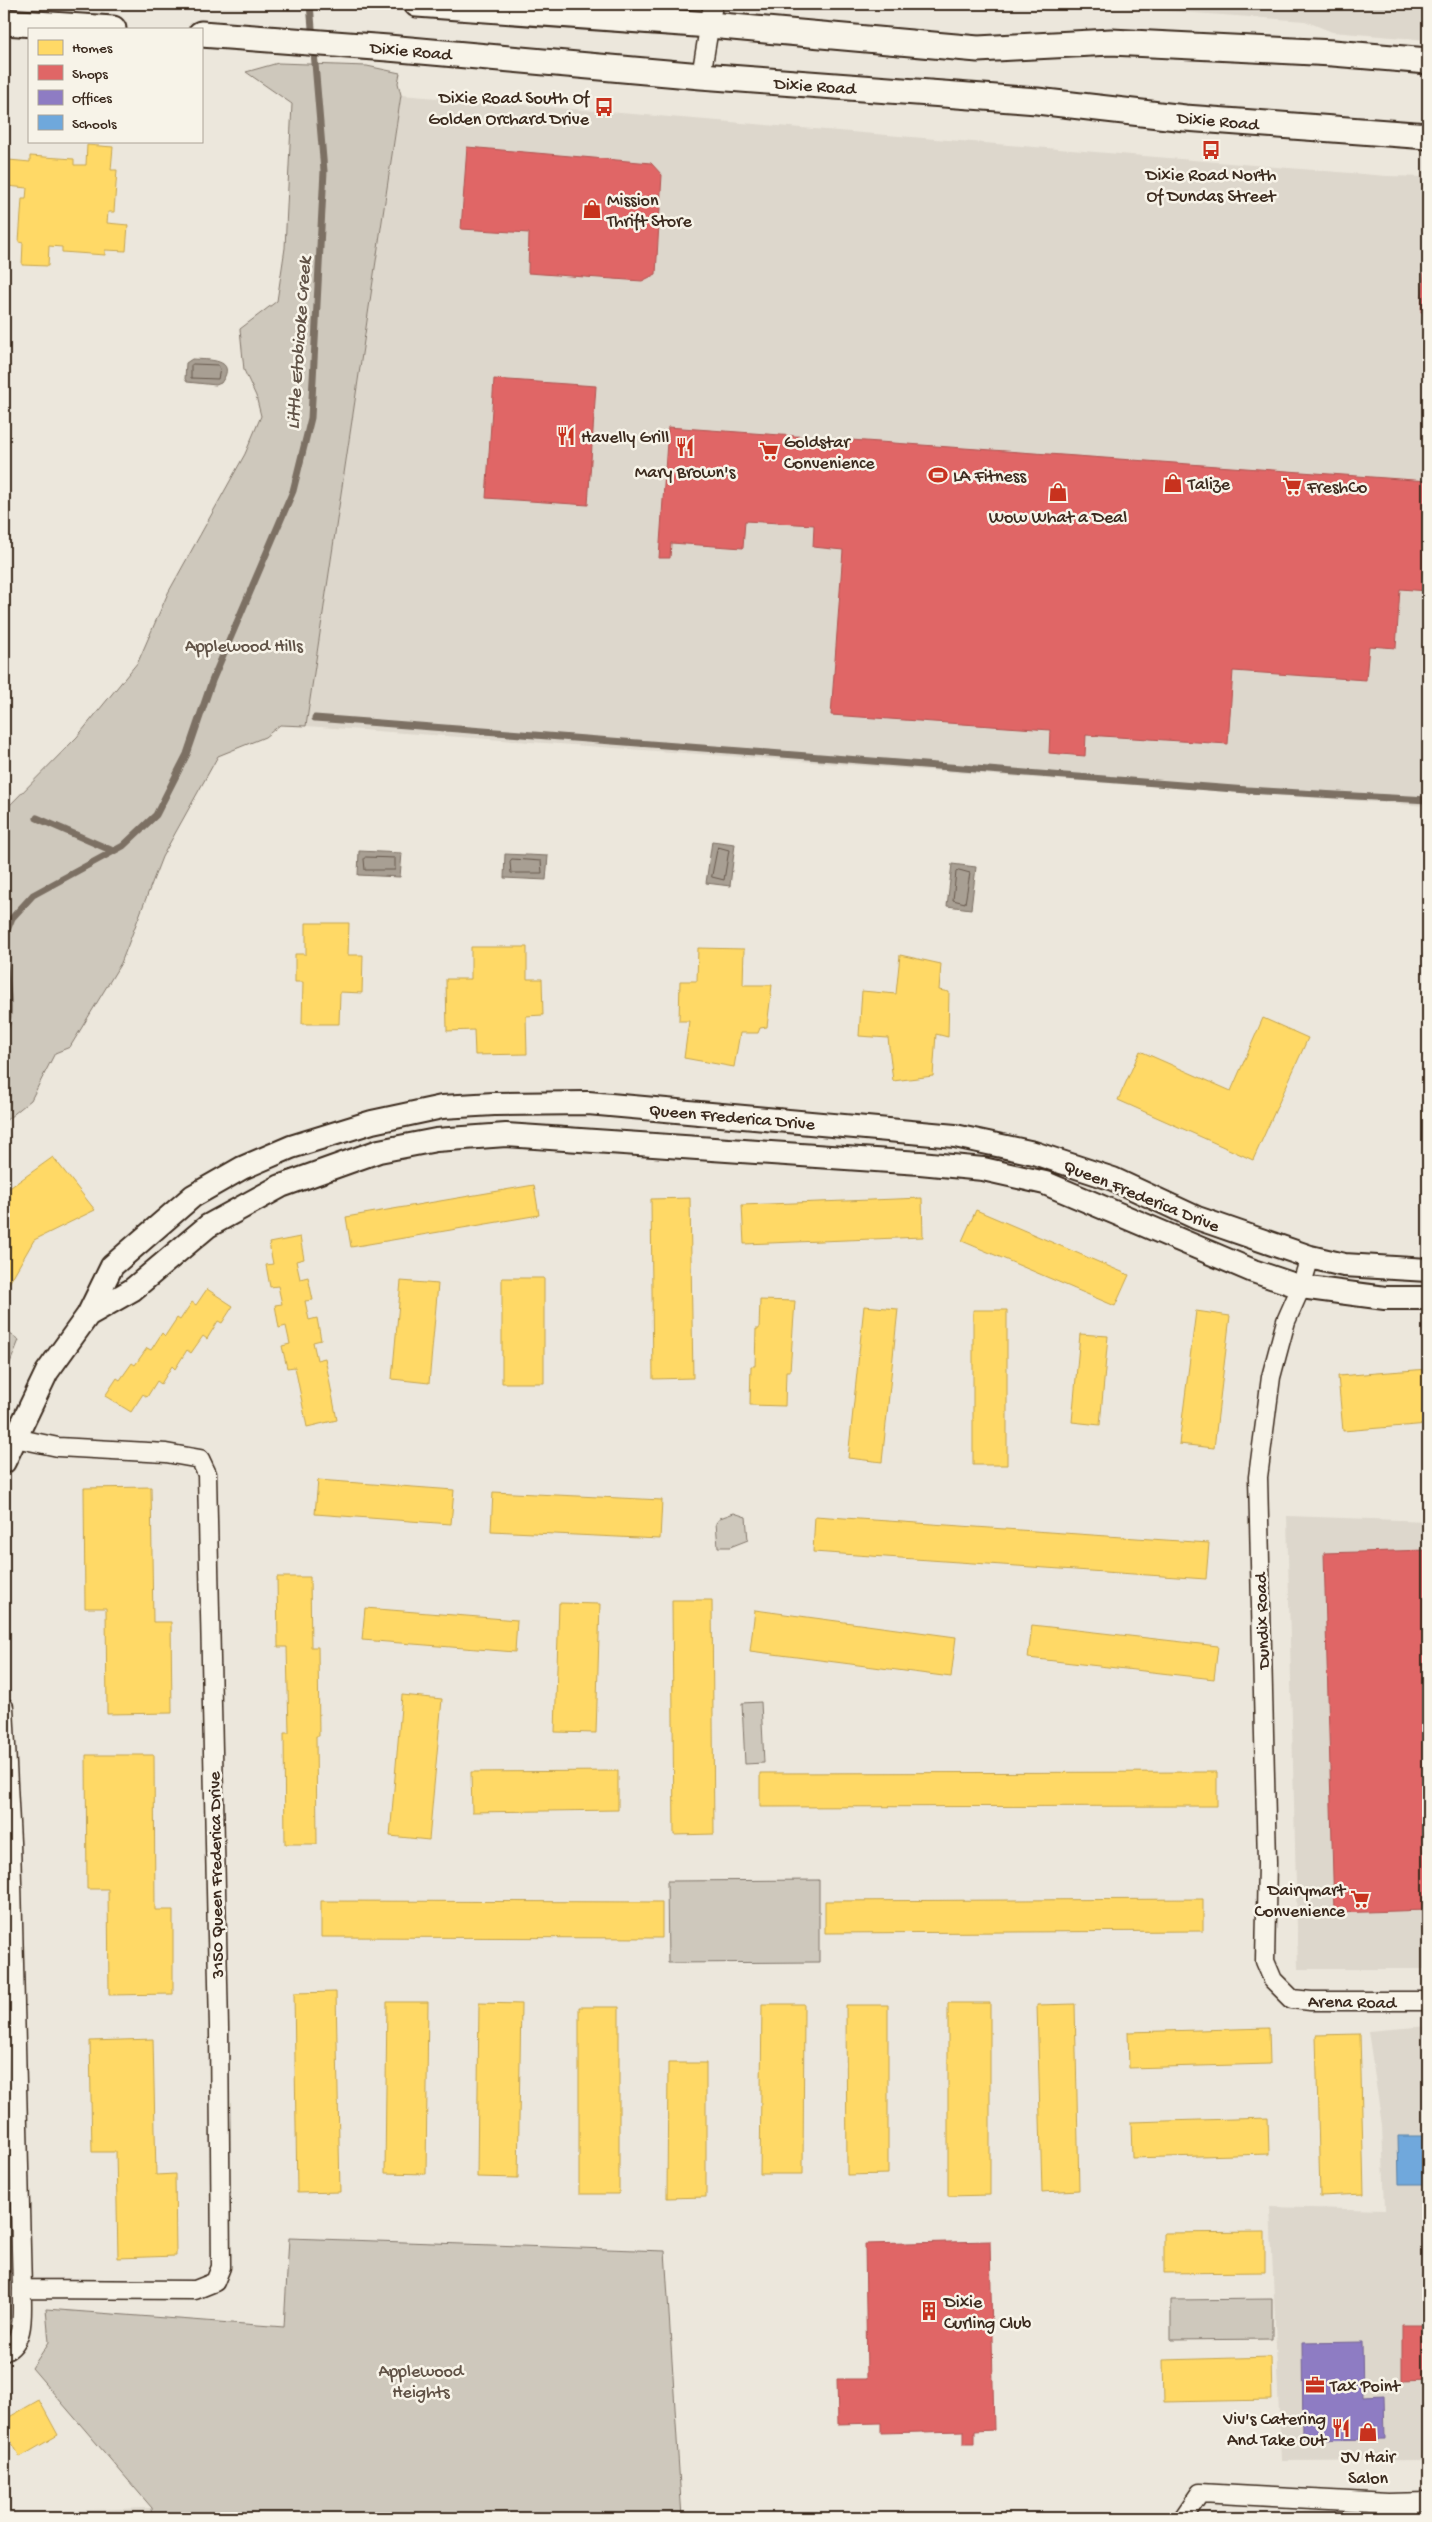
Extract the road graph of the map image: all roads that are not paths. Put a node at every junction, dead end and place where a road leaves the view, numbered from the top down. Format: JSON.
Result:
{"nodes":[{"id":1,"x":417,"y":4,"type":"edge"},
{"id":2,"x":712,"y":14,"type":"edge"},
{"id":3,"x":4,"y":22,"type":"edge"},
{"id":4,"x":97,"y":28,"type":"edge"},
{"id":5,"x":202,"y":34,"type":"edge"},
{"id":6,"x":1428,"y":61,"type":"edge"},
{"id":7,"x":701,"y":76,"type":"junction"},
{"id":8,"x":1428,"y":136,"type":"edge"},
{"id":9,"x":1310,"y":1258,"type":"junction"},
{"id":10,"x":1428,"y":1270,"type":"edge"},
{"id":11,"x":1301,"y":1287,"type":"junction"},
{"id":12,"x":1428,"y":1298,"type":"edge"},
{"id":13,"x":88,"y":1315,"type":"junction"},
{"id":14,"x":15,"y":1438,"type":"junction"},
{"id":15,"x":4,"y":1462,"type":"edge"},
{"id":16,"x":4,"y":1707,"type":"edge"},
{"id":17,"x":1280,"y":1988,"type":"joint"},
{"id":18,"x":1428,"y":2001,"type":"edge"},
{"id":19,"x":22,"y":2289,"type":"junction"},
{"id":20,"x":10,"y":2347,"type":"edge"},
{"id":21,"x":1428,"y":2502,"type":"edge"},
{"id":22,"x":1184,"y":2518,"type":"edge"}],
"edges":[{"from":1,"to":2,"type":"main road"},
{"from":2,"to":6,"type":"main road"},
{"from":2,"to":7,"type":"street"},
{"from":3,"to":4,"type":"main road"},
{"from":5,"to":7,"type":"main road","name":"Dixie Road"},
{"from":7,"to":8,"type":"main road","name":"Dixie Road"},
{"from":9,"to":10,"type":"street","name":"Queen Frederica Drive"},
{"from":9,"to":11,"type":"street","name":"Dundix Road"},
{"from":9,"to":13,"type":"street","name":"Queen Frederica Drive"},
{"from":11,"to":12,"type":"street","name":"Queen Frederica Drive"},
{"from":11,"to":13,"type":"street","name":"Queen Frederica Drive"},
{"from":11,"to":17,"type":"street","name":"Dundix Road"},
{"from":13,"to":14,"type":"street","name":"Queen Frederica Drive"},
{"from":14,"to":15,"type":"street","name":"Queen Frederica Drive"},
{"from":14,"to":19,"type":"street","name":"3150 Queen Frederica Drive"},
{"from":16,"to":19,"type":"street"},
{"from":17,"to":18,"type":"street","name":"Arena Road"},
{"from":19,"to":20,"type":"street"},
{"from":21,"to":22,"type":"street"}]}
